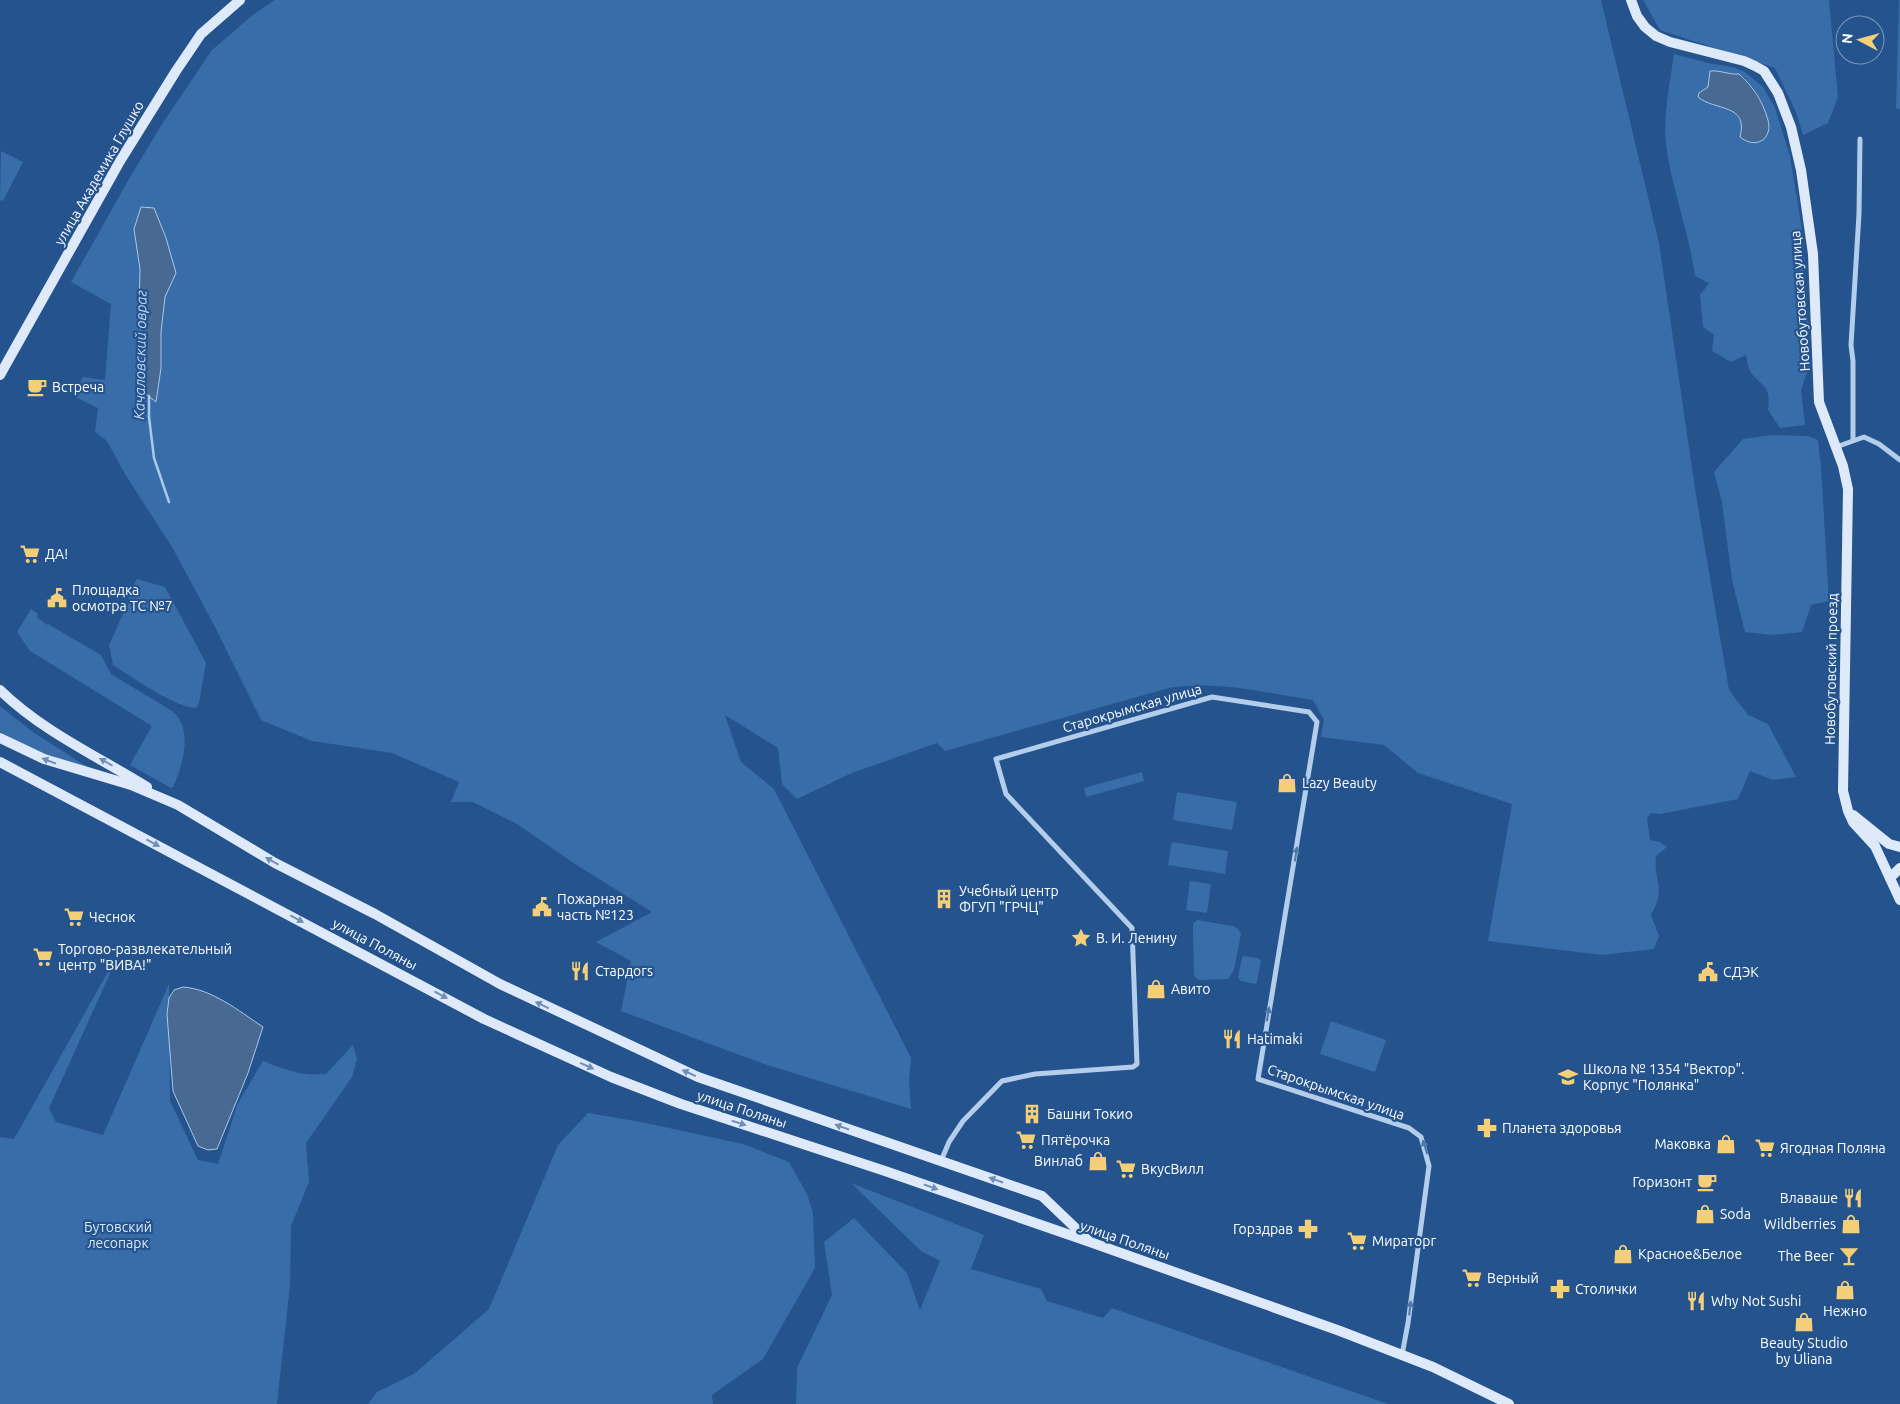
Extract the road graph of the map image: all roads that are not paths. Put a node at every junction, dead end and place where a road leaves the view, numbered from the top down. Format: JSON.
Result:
{"nodes":[{"id":1,"x":240,"y":0,"type":"edge"},
{"id":2,"x":1631,"y":0,"type":"edge"},
{"id":3,"x":1860,"y":139,"type":"dead end"},
{"id":4,"x":0,"y":375,"type":"edge"},
{"id":5,"x":1827,"y":424,"type":"joint"},
{"id":6,"x":1853,"y":440,"type":"junction"},
{"id":7,"x":1836,"y":447,"type":"junction"},
{"id":8,"x":1900,"y":460,"type":"edge"},
{"id":9,"x":0,"y":690,"type":"edge"},
{"id":10,"x":0,"y":738,"type":"edge"},
{"id":11,"x":0,"y":762,"type":"edge"},
{"id":12,"x":178,"y":805,"type":"junction"},
{"id":13,"x":1848,"y":811,"type":"junction"},
{"id":14,"x":1900,"y":847,"type":"edge"},
{"id":15,"x":1900,"y":868,"type":"edge"},
{"id":16,"x":1890,"y":878,"type":"junction"},
{"id":17,"x":1900,"y":900,"type":"edge"},
{"id":18,"x":941,"y":1161,"type":"junction"},
{"id":19,"x":1090,"y":1242,"type":"junction"},
{"id":20,"x":1402,"y":1356,"type":"junction"},
{"id":21,"x":1509,"y":1404,"type":"edge"}],
"edges":[{"from":1,"to":4,"type":"main road","name":"улица Академика Глушко"},
{"from":2,"to":5,"type":"main road","name":"Новобутовская улица"},
{"from":3,"to":6,"type":"street"},
{"from":5,"to":7,"type":"main road","name":"Новобутовский проезд"},
{"from":6,"to":7,"type":"street"},
{"from":6,"to":8,"type":"street"},
{"from":7,"to":13,"type":"main road","name":"Новобутовский проезд"},
{"from":12,"to":9,"type":"main road","one_way":true},
{"from":12,"to":10,"type":"main road","name":"улица Поляны","one_way":true},
{"from":11,"to":19,"type":"main road","name":"улица Поляны","one_way":true},
{"from":18,"to":12,"type":"main road","name":"улица Поляны","one_way":true},
{"from":13,"to":14,"type":"main road"},
{"from":13,"to":16,"type":"main road","name":"Новобутовский проезд"},
{"from":15,"to":16,"type":"main road"},
{"from":16,"to":17,"type":"main road","name":"Новобутовский проезд"},
{"from":19,"to":18,"type":"main road","name":"улица Поляны","one_way":true},
{"from":20,"to":18,"type":"street","name":"Старокрымская улица","one_way":true},
{"from":19,"to":20,"type":"main road","name":"улица Поляны"},
{"from":20,"to":21,"type":"main road","name":"улица Поляны"}]}
